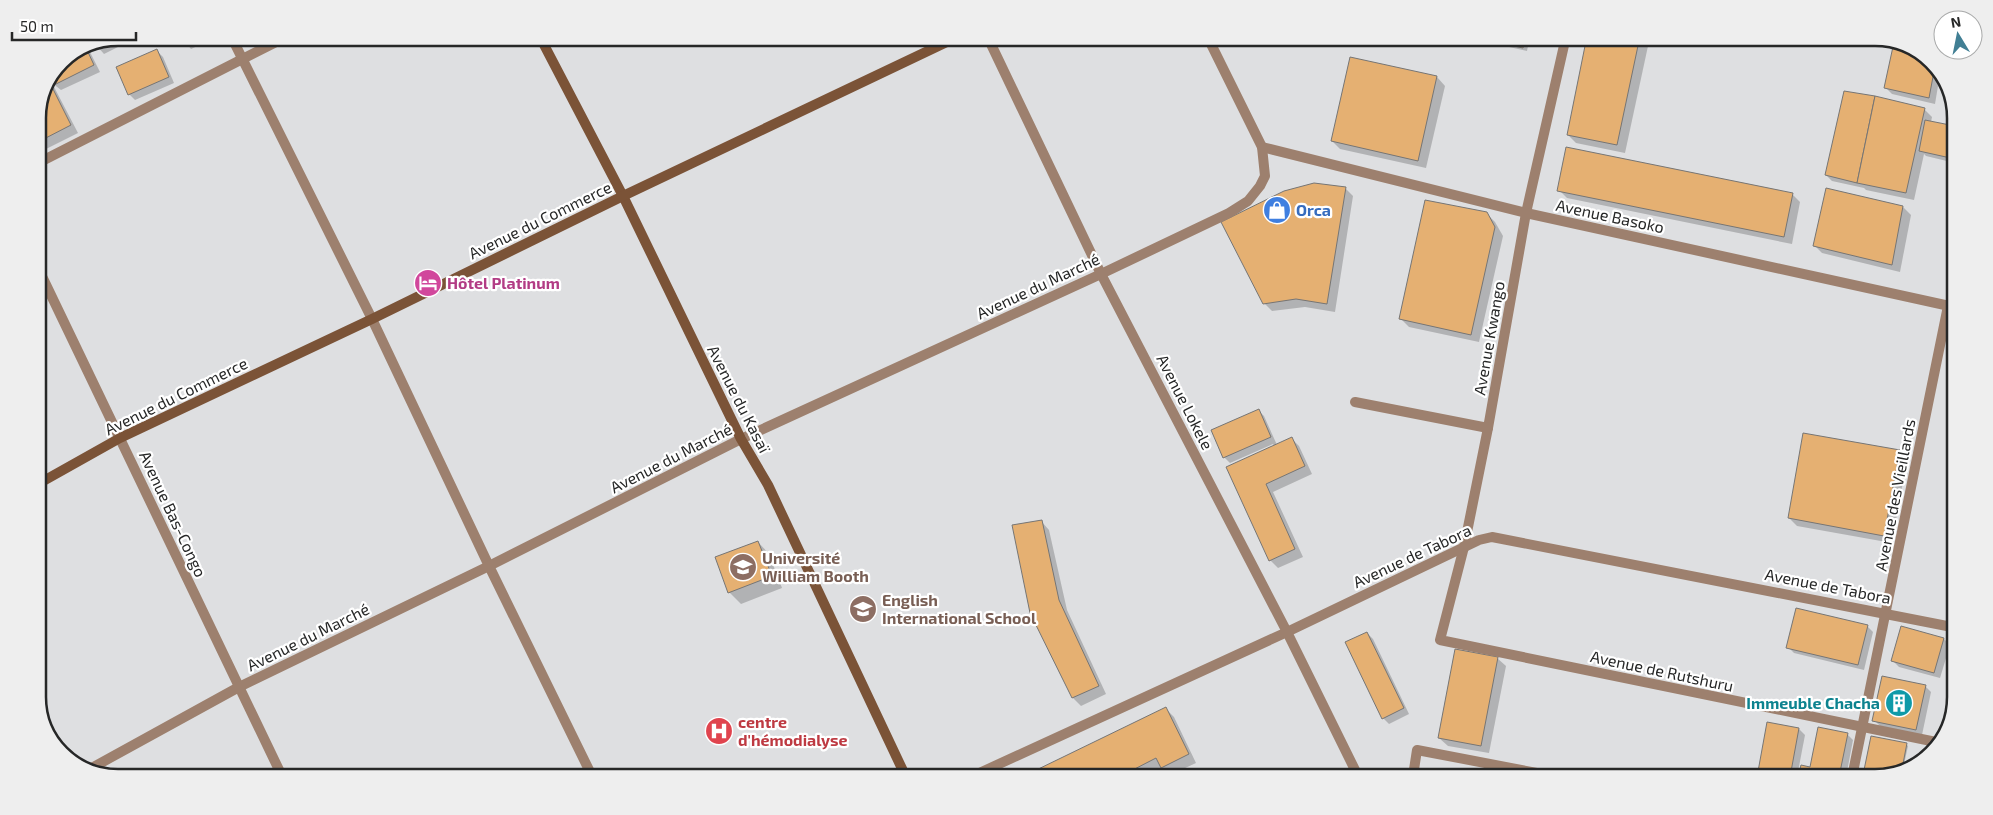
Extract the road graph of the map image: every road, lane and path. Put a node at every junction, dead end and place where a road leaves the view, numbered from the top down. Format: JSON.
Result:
{"nodes":[{"id":1,"x":236,"y":46,"type":"edge"},
{"id":2,"x":268,"y":46,"type":"edge"},
{"id":3,"x":545,"y":46,"type":"edge"},
{"id":4,"x":938,"y":46,"type":"edge"},
{"id":5,"x":993,"y":46,"type":"edge"},
{"id":6,"x":1212,"y":46,"type":"edge"},
{"id":7,"x":1563,"y":46,"type":"edge"},
{"id":8,"x":242,"y":59,"type":"junction"},
{"id":9,"x":1262,"y":148,"type":"junction"},
{"id":10,"x":46,"y":159,"type":"edge"},
{"id":11,"x":623,"y":196,"type":"junction"},
{"id":12,"x":1526,"y":213,"type":"junction"},
{"id":13,"x":1101,"y":274,"type":"junction"},
{"id":14,"x":46,"y":285,"type":"edge"},
{"id":15,"x":1947,"y":306,"type":"edge"},
{"id":16,"x":372,"y":320,"type":"junction"},
{"id":17,"x":1947,"y":326,"type":"edge"},
{"id":18,"x":1355,"y":402,"type":"dead end"},
{"id":19,"x":1488,"y":428,"type":"junction"},
{"id":20,"x":120,"y":438,"type":"junction"},
{"id":21,"x":741,"y":440,"type":"junction"},
{"id":22,"x":46,"y":480,"type":"edge"},
{"id":23,"x":1464,"y":547,"type":"junction"},
{"id":24,"x":489,"y":566,"type":"junction"},
{"id":25,"x":1886,"y":613,"type":"junction"},
{"id":26,"x":1947,"y":626,"type":"edge"},
{"id":27,"x":1287,"y":632,"type":"junction"},
{"id":28,"x":1440,"y":640,"type":"joint"},
{"id":29,"x":239,"y":687,"type":"junction"},
{"id":30,"x":1861,"y":727,"type":"junction"},
{"id":31,"x":1931,"y":741,"type":"edge"},
{"id":32,"x":97,"y":765,"type":"edge"},
{"id":33,"x":279,"y":769,"type":"edge"},
{"id":34,"x":589,"y":769,"type":"edge"},
{"id":35,"x":901,"y":769,"type":"edge"},
{"id":36,"x":988,"y":769,"type":"edge"},
{"id":37,"x":1355,"y":769,"type":"edge"},
{"id":38,"x":1414,"y":769,"type":"edge"},
{"id":39,"x":1516,"y":769,"type":"edge"},
{"id":40,"x":1854,"y":769,"type":"edge"}],
"edges":[{"from":1,"to":8,"type":"street"},
{"from":2,"to":8,"type":"street"},
{"from":3,"to":11,"type":"street","name":"Avenue du Kasaï"},
{"from":4,"to":11,"type":"street","name":"Avenue du Commerce"},
{"from":5,"to":13,"type":"street","name":"Avenue Lokele"},
{"from":6,"to":9,"type":"street"},
{"from":7,"to":12,"type":"street","name":"Avenue Kwango"},
{"from":8,"to":10,"type":"street"},
{"from":8,"to":16,"type":"street"},
{"from":9,"to":12,"type":"street","name":"Avenue Basoko"},
{"from":9,"to":13,"type":"street","name":"Avenue du Marché"},
{"from":11,"to":16,"type":"street","name":"Avenue du Commerce"},
{"from":11,"to":21,"type":"street","name":"Avenue du Kasaï"},
{"from":12,"to":15,"type":"street","name":"Avenue Basoko"},
{"from":12,"to":19,"type":"street","name":"Avenue Kwango"},
{"from":13,"to":21,"type":"street","name":"Avenue du Marché"},
{"from":13,"to":27,"type":"street","name":"Avenue Lokele"},
{"from":14,"to":20,"type":"street","name":"Avenue Bas-Congo"},
{"from":16,"to":20,"type":"street","name":"Avenue du Commerce"},
{"from":16,"to":24,"type":"street"},
{"from":17,"to":25,"type":"street","name":"Avenue des Vieillards"},
{"from":18,"to":19,"type":"street"},
{"from":19,"to":23,"type":"street","name":"Avenue Kwango"},
{"from":20,"to":22,"type":"street","name":"Avenue du Commerce"},
{"from":20,"to":29,"type":"street","name":"Avenue Bas-Congo"},
{"from":21,"to":24,"type":"street","name":"Avenue du Marché"},
{"from":21,"to":35,"type":"street","name":"Avenue du Kasaï"},
{"from":23,"to":25,"type":"street","name":"Avenue de Tabora"},
{"from":23,"to":27,"type":"street","name":"Avenue de Tabora"},
{"from":23,"to":28,"type":"street","name":"Avenue Kwango"},
{"from":24,"to":29,"type":"street","name":"Avenue du Marché"},
{"from":24,"to":34,"type":"street"},
{"from":25,"to":26,"type":"street","name":"Avenue de Tabora"},
{"from":25,"to":30,"type":"street","name":"Avenue des Vieillards"},
{"from":27,"to":36,"type":"street","name":"Avenue de Tabora"},
{"from":27,"to":37,"type":"street","name":"Avenue Lokele"},
{"from":28,"to":30,"type":"street","name":"Avenue de Rutshuru"},
{"from":29,"to":32,"type":"street","name":"Avenue du Marché"},
{"from":29,"to":33,"type":"street","name":"Avenue Bas-Congo"},
{"from":30,"to":31,"type":"street","name":"Avenue de Rutshuru"},
{"from":30,"to":40,"type":"street","name":"Avenue des Vieillards"},
{"from":38,"to":39,"type":"street"}]}
